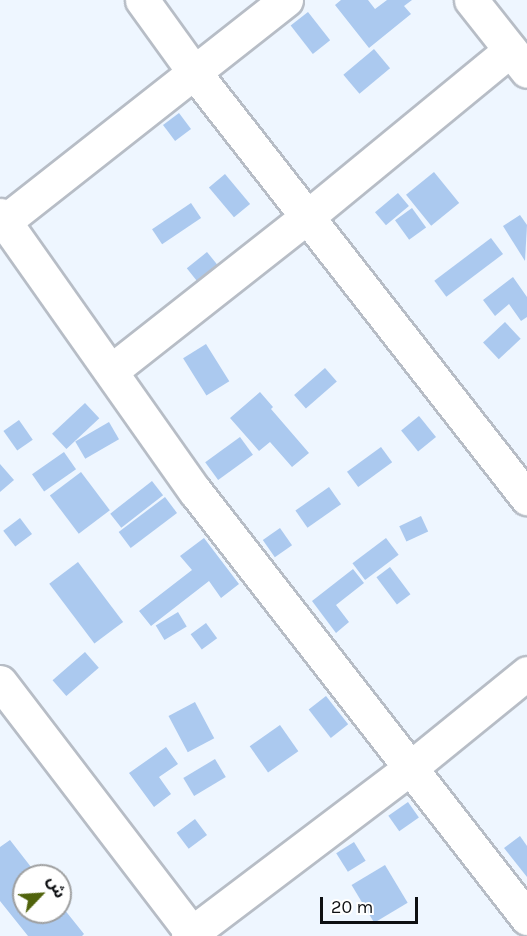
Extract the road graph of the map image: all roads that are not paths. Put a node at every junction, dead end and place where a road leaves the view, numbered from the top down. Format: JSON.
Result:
{"nodes":[{"id":1,"x":142,"y":0,"type":"edge"},
{"id":2,"x":286,"y":0,"type":"edge"},
{"id":3,"x":471,"y":0,"type":"edge"},
{"id":4,"x":519,"y":60,"type":"edge"},
{"id":5,"x":194,"y":72,"type":"junction"},
{"id":6,"x":307,"y":217,"type":"junction"},
{"id":7,"x":2,"y":220,"type":"edge"},
{"id":8,"x":111,"y":371,"type":"junction"},
{"id":9,"x":527,"y":498,"type":"edge"},
{"id":10,"x":527,"y":673,"type":"edge"},
{"id":11,"x":0,"y":682,"type":"edge"},
{"id":12,"x":409,"y":769,"type":"junction"},
{"id":13,"x":527,"y":918,"type":"edge"},
{"id":14,"x":191,"y":935,"type":"edge"}],
"edges":[{"from":1,"to":5,"type":"street"},
{"from":2,"to":5,"type":"street"},
{"from":3,"to":4,"type":"street"},
{"from":4,"to":6,"type":"street"},
{"from":5,"to":6,"type":"street"},
{"from":5,"to":7,"type":"street"},
{"from":6,"to":8,"type":"street"},
{"from":6,"to":9,"type":"street"},
{"from":7,"to":8,"type":"street"},
{"from":8,"to":12,"type":"street"},
{"from":10,"to":12,"type":"street"},
{"from":11,"to":14,"type":"street"},
{"from":12,"to":13,"type":"street"},
{"from":12,"to":14,"type":"street"}]}
